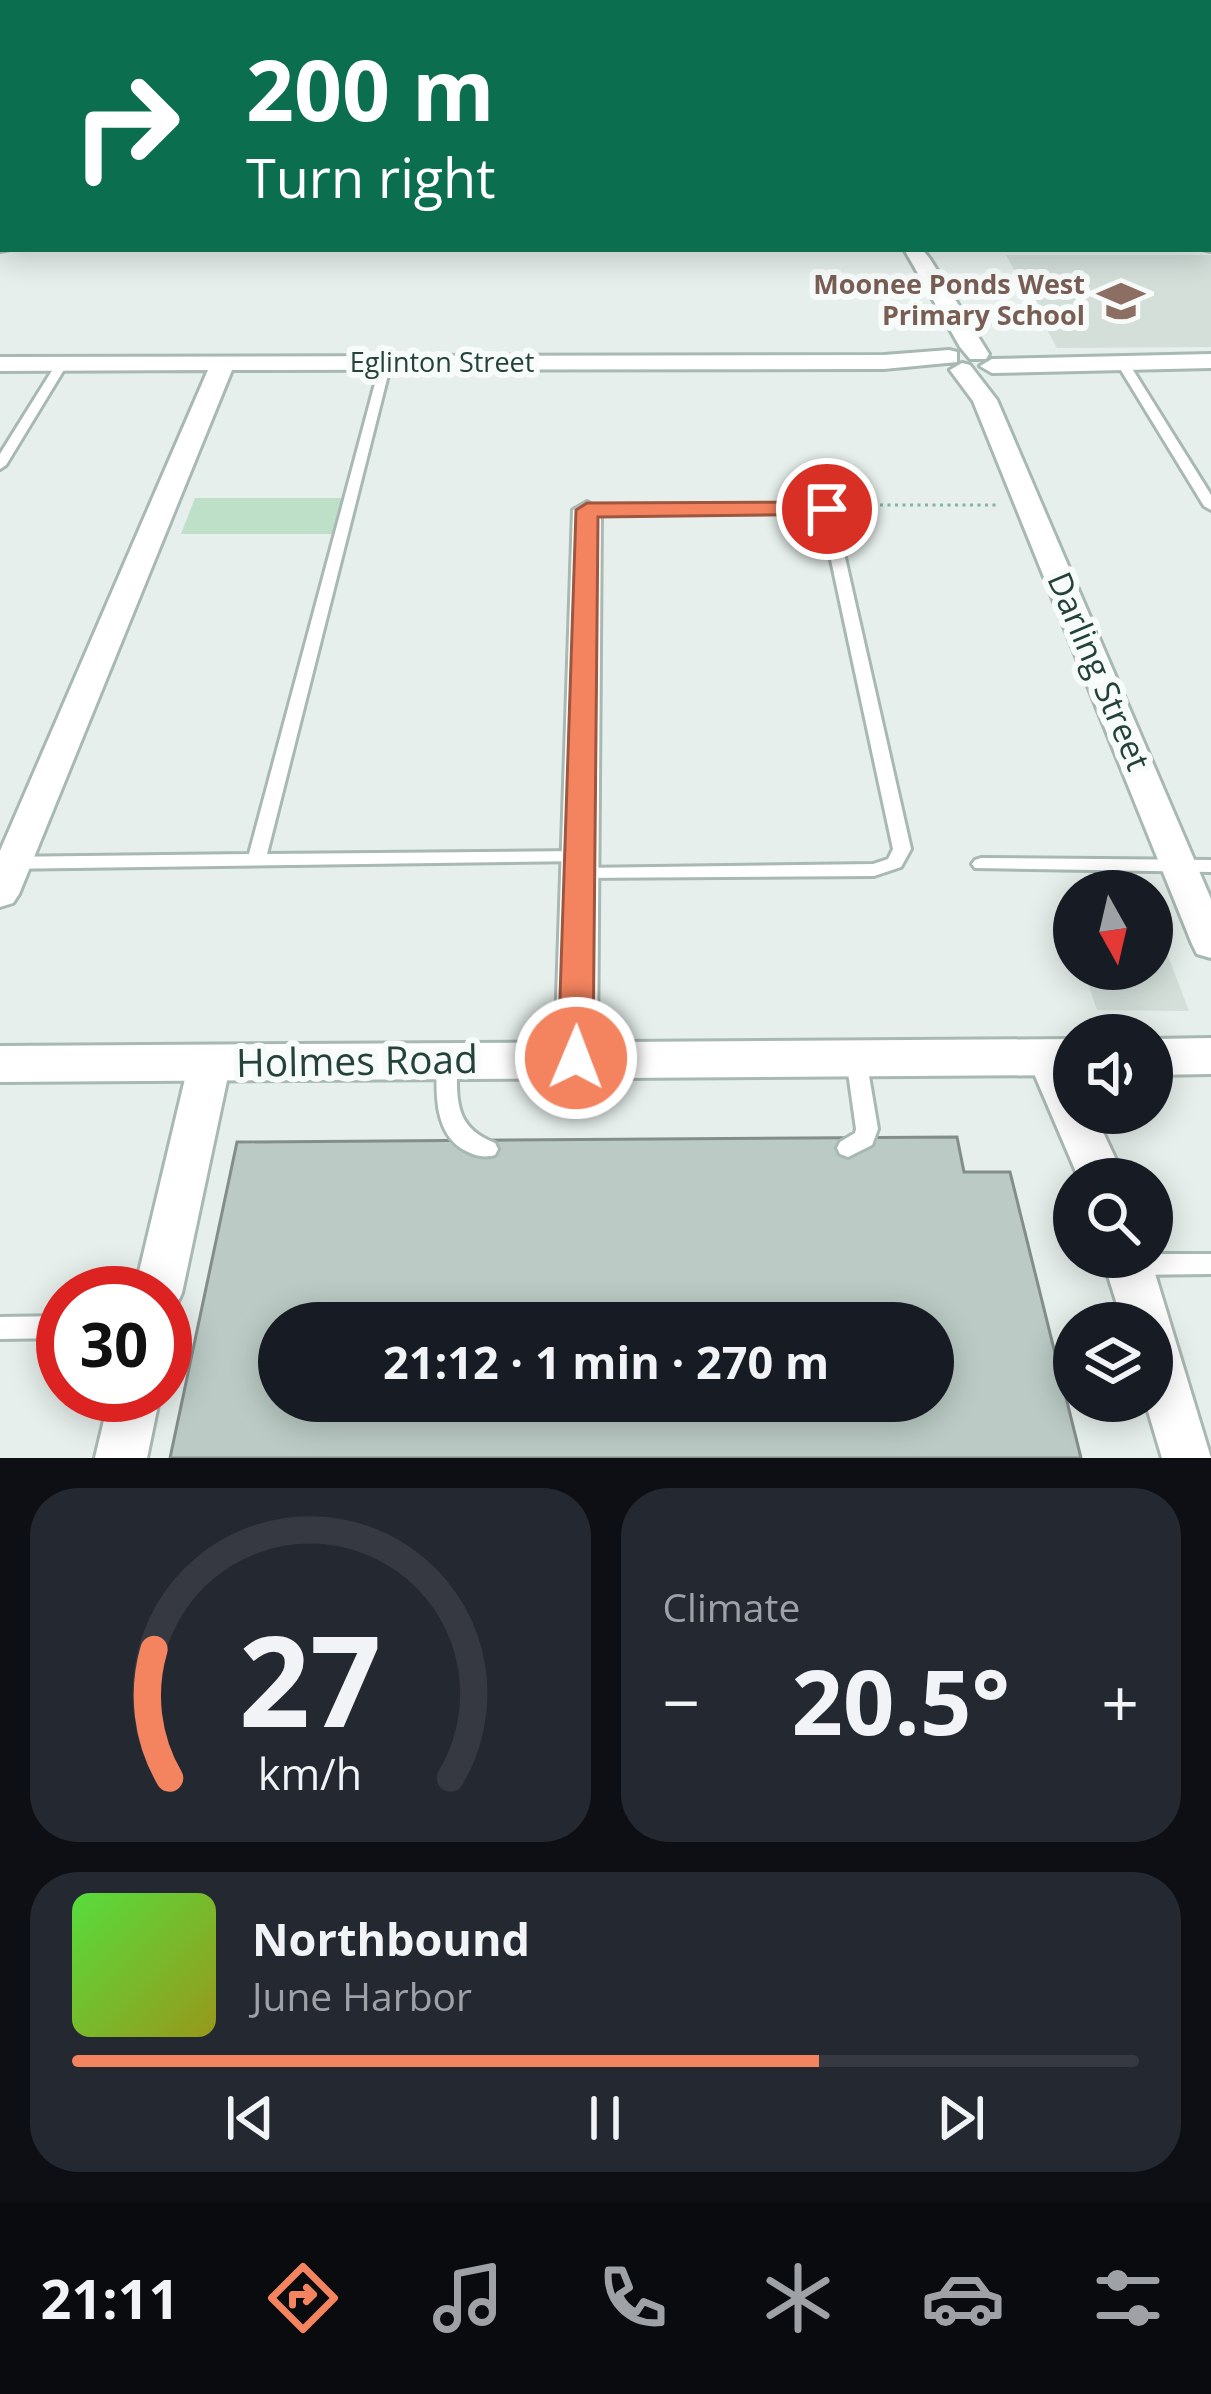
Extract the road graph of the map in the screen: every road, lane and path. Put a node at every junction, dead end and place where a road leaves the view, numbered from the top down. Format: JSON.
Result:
{"nodes":[{"id":1,"x":924,"y":252,"type":"edge"},
{"id":2,"x":1123,"y":362,"type":"junction"},
{"id":3,"x":1211,"y":362,"type":"edge"},
{"id":4,"x":223,"y":363,"type":"junction"},
{"id":5,"x":385,"y":363,"type":"junction"},
{"id":6,"x":971,"y":363,"type":"junction"},
{"id":7,"x":0,"y":364,"type":"edge"},
{"id":8,"x":62,"y":364,"type":"junction"},
{"id":9,"x":0,"y":465,"type":"edge"},
{"id":10,"x":999,"y":505,"type":"dead end"},
{"id":11,"x":1211,"y":505,"type":"edge"},
{"id":12,"x":827,"y":509,"type":"junction"},
{"id":13,"x":587,"y":510,"type":"joint"},
{"id":14,"x":256,"y":861,"type":"junction"},
{"id":15,"x":7,"y":862,"type":"edge"},
{"id":16,"x":981,"y":864,"type":"dead end"},
{"id":17,"x":579,"y":866,"type":"junction"},
{"id":18,"x":1195,"y":866,"type":"edge"},
{"id":19,"x":0,"y":894,"type":"edge"},
{"id":20,"x":1211,"y":944,"type":"edge"},
{"id":21,"x":856,"y":1057,"type":"junction"},
{"id":22,"x":1053,"y":1057,"type":"edge"},
{"id":23,"x":1173,"y":1057,"type":"edge"},
{"id":24,"x":1211,"y":1057,"type":"edge"},
{"id":25,"x":576,"y":1058,"type":"junction"},
{"id":26,"x":447,"y":1060,"type":"junction"},
{"id":27,"x":210,"y":1062,"type":"junction"},
{"id":28,"x":0,"y":1064,"type":"edge"},
{"id":29,"x":831,"y":1150,"type":"edge"},
{"id":30,"x":520,"y":1151,"type":"edge"},
{"id":31,"x":1173,"y":1263,"type":"edge"},
{"id":32,"x":1211,"y":1264,"type":"edge"},
{"id":33,"x":164,"y":1266,"type":"edge"},
{"id":34,"x":36,"y":1327,"type":"edge"},
{"id":35,"x":0,"y":1328,"type":"edge"},
{"id":36,"x":1173,"y":1409,"type":"edge"},
{"id":37,"x":129,"y":1422,"type":"edge"},
{"id":38,"x":121,"y":1458,"type":"edge"},
{"id":39,"x":1188,"y":1458,"type":"edge"}],
"edges":[{"from":1,"to":6,"type":"street","name":"Darling Street"},
{"from":2,"to":3,"type":"street","name":"Eglinton Street"},
{"from":2,"to":6,"type":"street","name":"Eglinton Street"},
{"from":2,"to":11,"type":"lane"},
{"from":4,"to":5,"type":"street","name":"Eglinton Street"},
{"from":4,"to":8,"type":"street","name":"Eglinton Street"},
{"from":4,"to":15,"type":"street"},
{"from":5,"to":6,"type":"street","name":"Eglinton Street"},
{"from":5,"to":14,"type":"lane"},
{"from":6,"to":18,"type":"street","name":"Darling Street"},
{"from":7,"to":8,"type":"street","name":"Eglinton Street"},
{"from":8,"to":9,"type":"lane"},
{"from":10,"to":12,"type":"path"},
{"from":12,"to":13,"type":"lane"},
{"from":12,"to":17,"type":"lane"},
{"from":13,"to":17,"type":"street"},
{"from":14,"to":15,"type":"lane"},
{"from":14,"to":17,"type":"lane"},
{"from":15,"to":19,"type":"street"},
{"from":16,"to":18,"type":"lane"},
{"from":17,"to":25,"type":"street"},
{"from":18,"to":20,"type":"street","name":"Darling Street"},
{"from":21,"to":22,"type":"street","name":"Holmes Road"},
{"from":21,"to":25,"type":"street","name":"Holmes Road"},
{"from":21,"to":29,"type":"lane"},
{"from":23,"to":24,"type":"street"},
{"from":25,"to":26,"type":"street","name":"Holmes Road"},
{"from":26,"to":27,"type":"street","name":"Holmes Road"},
{"from":26,"to":30,"type":"lane"},
{"from":27,"to":28,"type":"street","name":"Holmes Road"},
{"from":27,"to":33,"type":"street"},
{"from":31,"to":32,"type":"lane"},
{"from":34,"to":35,"type":"lane"},
{"from":36,"to":39,"type":"street"},
{"from":37,"to":38,"type":"street"}]}
